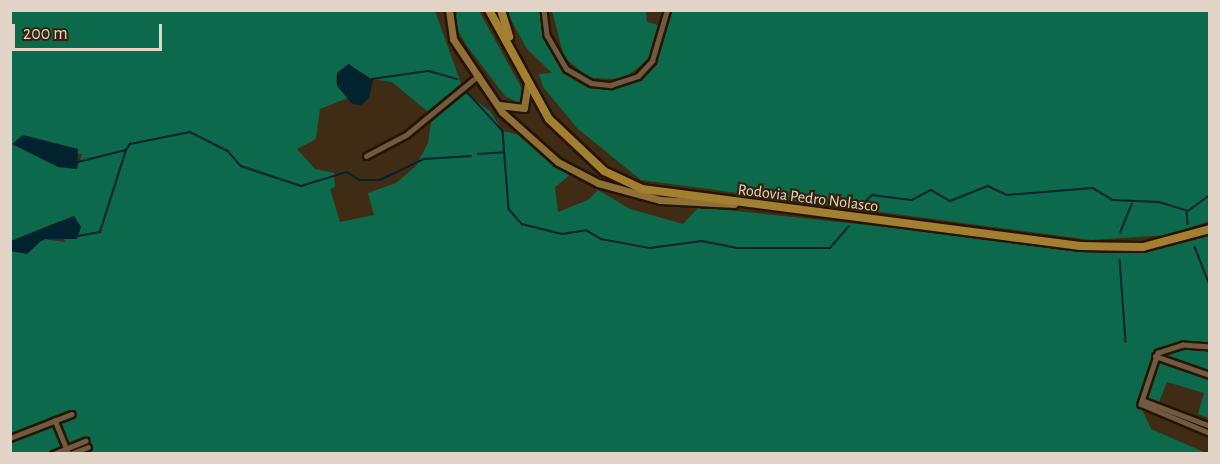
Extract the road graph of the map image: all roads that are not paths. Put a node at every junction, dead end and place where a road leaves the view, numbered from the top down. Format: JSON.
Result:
{"nodes":[{"id":1,"x":449,"y":10,"type":"edge"},
{"id":2,"x":489,"y":10,"type":"edge"},
{"id":3,"x":501,"y":10,"type":"edge"},
{"id":4,"x":544,"y":10,"type":"edge"},
{"id":5,"x":667,"y":10,"type":"edge"},
{"id":6,"x":515,"y":55,"type":"junction"},
{"id":7,"x":479,"y":75,"type":"junction"},
{"id":8,"x":528,"y":84,"type":"junction"},
{"id":9,"x":498,"y":105,"type":"junction"},
{"id":10,"x":400,"y":140,"type":"junction"},
{"id":11,"x":394,"y":147,"type":"dead end"},
{"id":12,"x":366,"y":156,"type":"dead end"},
{"id":13,"x":737,"y":204,"type":"junction"},
{"id":14,"x":1209,"y":230,"type":"edge"},
{"id":15,"x":1209,"y":347,"type":"edge"},
{"id":16,"x":1155,"y":356,"type":"junction"},
{"id":17,"x":1209,"y":375,"type":"edge"},
{"id":18,"x":1142,"y":400,"type":"junction"},
{"id":19,"x":72,"y":414,"type":"dead end"},
{"id":20,"x":55,"y":420,"type":"junction"},
{"id":21,"x":1209,"y":426,"type":"edge"},
{"id":22,"x":1209,"y":433,"type":"edge"},
{"id":23,"x":10,"y":438,"type":"edge"},
{"id":24,"x":85,"y":441,"type":"dead end"},
{"id":25,"x":88,"y":447,"type":"dead end"},
{"id":26,"x":69,"y":452,"type":"edge"},
{"id":27,"x":53,"y":453,"type":"edge"}],
"edges":[{"from":1,"to":7,"type":"main road"},
{"from":2,"to":6,"type":"highway","name":"Rodovia Pedro Nolasco"},
{"from":3,"to":6,"type":"highway"},
{"from":4,"to":5,"type":"street"},
{"from":6,"to":8,"type":"highway","name":"Rodovia Pedro Nolasco"},
{"from":7,"to":9,"type":"main road"},
{"from":7,"to":10,"type":"street"},
{"from":8,"to":9,"type":"main road"},
{"from":8,"to":13,"type":"highway","name":"Rodovia Pedro Nolasco"},
{"from":9,"to":13,"type":"main road"},
{"from":10,"to":11,"type":"street"},
{"from":10,"to":12,"type":"street"},
{"from":13,"to":14,"type":"highway","name":"Rodovia Pedro Nolasco"},
{"from":15,"to":16,"type":"street"},
{"from":16,"to":17,"type":"street"},
{"from":16,"to":18,"type":"street"},
{"from":18,"to":21,"type":"street"},
{"from":18,"to":22,"type":"street"},
{"from":19,"to":20,"type":"street"},
{"from":20,"to":23,"type":"street"},
{"from":20,"to":26,"type":"street"},
{"from":24,"to":26,"type":"street"},
{"from":25,"to":26,"type":"street"},
{"from":26,"to":27,"type":"street"}]}
